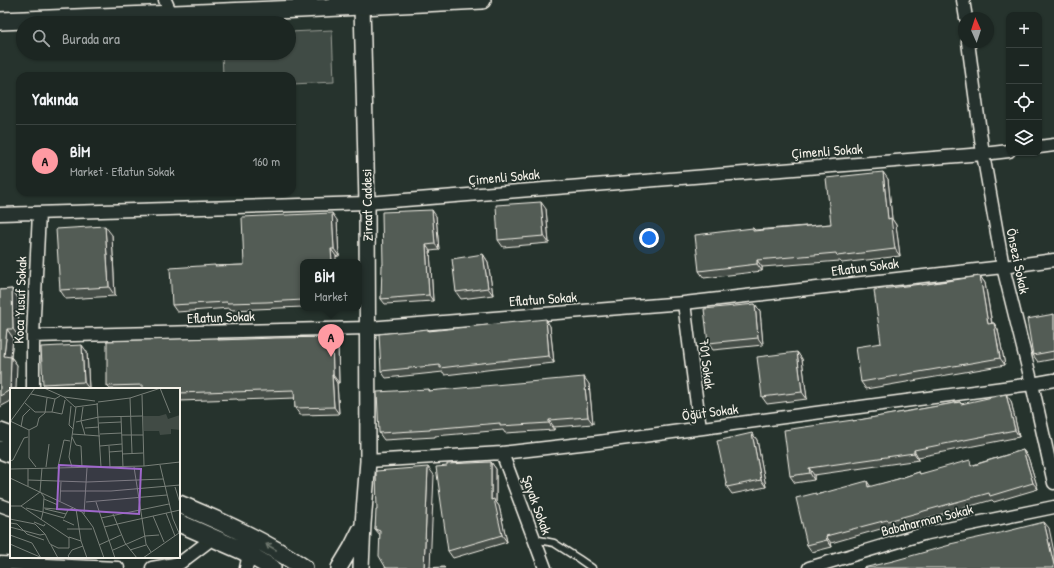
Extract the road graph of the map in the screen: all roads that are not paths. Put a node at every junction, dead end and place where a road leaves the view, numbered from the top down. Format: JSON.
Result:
{"nodes":[{"id":1,"x":482,"y":0,"type":"edge"},
{"id":2,"x":963,"y":0,"type":"edge"},
{"id":3,"x":299,"y":5,"type":"edge"},
{"id":4,"x":362,"y":6,"type":"junction"},
{"id":5,"x":168,"y":7,"type":"edge"},
{"id":6,"x":965,"y":12,"type":"edge"},
{"id":7,"x":60,"y":16,"type":"edge"},
{"id":8,"x":16,"y":20,"type":"edge"},
{"id":9,"x":0,"y":21,"type":"edge"},
{"id":10,"x":969,"y":48,"type":"edge"},
{"id":11,"x":1054,"y":145,"type":"edge"},
{"id":12,"x":1042,"y":147,"type":"edge"},
{"id":13,"x":1006,"y":150,"type":"edge"},
{"id":14,"x":983,"y":154,"type":"junction"},
{"id":15,"x":368,"y":203,"type":"junction"},
{"id":16,"x":39,"y":213,"type":"junction"},
{"id":17,"x":0,"y":214,"type":"edge"},
{"id":18,"x":1054,"y":260,"type":"edge"},
{"id":19,"x":1003,"y":266,"type":"junction"},
{"id":20,"x":684,"y":303,"type":"junction"},
{"id":21,"x":368,"y":328,"type":"junction"},
{"id":22,"x":33,"y":336,"type":"junction"},
{"id":23,"x":1054,"y":380,"type":"edge"},
{"id":24,"x":1032,"y":384,"type":"junction"},
{"id":25,"x":33,"y":388,"type":"edge"},
{"id":26,"x":700,"y":428,"type":"junction"},
{"id":27,"x":0,"y":432,"type":"edge"},
{"id":28,"x":10,"y":436,"type":"edge"},
{"id":29,"x":0,"y":450,"type":"edge"},
{"id":30,"x":502,"y":453,"type":"junction"},
{"id":31,"x":10,"y":454,"type":"edge"},
{"id":32,"x":368,"y":461,"type":"junction"},
{"id":33,"x":1054,"y":483,"type":"edge"},
{"id":34,"x":180,"y":504,"type":"edge"},
{"id":35,"x":0,"y":505,"type":"edge"},
{"id":36,"x":1054,"y":507,"type":"edge"},
{"id":37,"x":10,"y":508,"type":"edge"},
{"id":38,"x":180,"y":523,"type":"edge"},
{"id":39,"x":363,"y":524,"type":"junction"},
{"id":40,"x":213,"y":538,"type":"junction"},
{"id":41,"x":534,"y":539,"type":"junction"},
{"id":42,"x":248,"y":561,"type":"edge"},
{"id":43,"x":0,"y":563,"type":"edge"},
{"id":44,"x":118,"y":568,"type":"edge"},
{"id":45,"x":152,"y":568,"type":"edge"},
{"id":46,"x":272,"y":568,"type":"edge"},
{"id":47,"x":304,"y":568,"type":"edge"},
{"id":48,"x":339,"y":568,"type":"edge"},
{"id":49,"x":361,"y":568,"type":"edge"},
{"id":50,"x":545,"y":568,"type":"edge"},
{"id":51,"x":592,"y":568,"type":"edge"},
{"id":52,"x":809,"y":568,"type":"edge"}],
"edges":[{"from":1,"to":4,"type":"main road"},
{"from":2,"to":6,"type":"street"},
{"from":3,"to":4,"type":"main road"},
{"from":3,"to":5,"type":"main road"},
{"from":4,"to":15,"type":"street","name":"Ziraat Caddesi"},
{"from":5,"to":7,"type":"main road"},
{"from":8,"to":9,"type":"main road"},
{"from":10,"to":14,"type":"street","name":"Önsezi Sokak"},
{"from":11,"to":12,"type":"street"},
{"from":13,"to":14,"type":"street","name":"Çimenli Sokak"},
{"from":14,"to":15,"type":"street","name":"Çimenli Sokak"},
{"from":14,"to":19,"type":"street","name":"Önsezi Sokak"},
{"from":15,"to":16,"type":"street","name":"Çimenli Sokak"},
{"from":15,"to":21,"type":"street","name":"Ziraat Caddesi"},
{"from":16,"to":17,"type":"street","name":"Çimenli Sokak"},
{"from":16,"to":22,"type":"street","name":"Koca Yusuf Sokak"},
{"from":18,"to":19,"type":"street","name":"Eflatun Sokak"},
{"from":19,"to":20,"type":"street","name":"Eflatun Sokak"},
{"from":19,"to":24,"type":"street","name":"Önsezi Sokak"},
{"from":20,"to":21,"type":"street","name":"Eflatun Sokak"},
{"from":20,"to":26,"type":"street","name":"701 Sokak"},
{"from":21,"to":22,"type":"street","name":"Eflatun Sokak"},
{"from":21,"to":32,"type":"street","name":"Ziraat Caddesi"},
{"from":22,"to":25,"type":"street","name":"Koca Yusuf Sokak"},
{"from":23,"to":24,"type":"street","name":"Öğüt Sokak"},
{"from":24,"to":26,"type":"street","name":"Öğüt Sokak"},
{"from":24,"to":33,"type":"street","name":"Önsezi Sokak"},
{"from":26,"to":30,"type":"street","name":"Öğüt Sokak"},
{"from":27,"to":28,"type":"main road"},
{"from":29,"to":31,"type":"main road"},
{"from":30,"to":32,"type":"street","name":"Öğüt Sokak"},
{"from":30,"to":41,"type":"street","name":"Şayak Sokak"},
{"from":32,"to":39,"type":"street","name":"Ziraat Caddesi"},
{"from":47,"to":34,"type":"main road","one_way":true},
{"from":35,"to":37,"type":"street"},
{"from":36,"to":52,"type":"street","name":"Babaharman Sokak"},
{"from":38,"to":40,"type":"main road"},
{"from":39,"to":48,"type":"street","name":"Ziraat Caddesi"},
{"from":39,"to":49,"type":"street","name":"Ziraat Caddesi"},
{"from":40,"to":42,"type":"main road"},
{"from":40,"to":45,"type":"street"},
{"from":41,"to":50,"type":"street","name":"Şayak Sokak"},
{"from":41,"to":51,"type":"lane"},
{"from":42,"to":46,"type":"main road"},
{"from":43,"to":44,"type":"street"}]}
